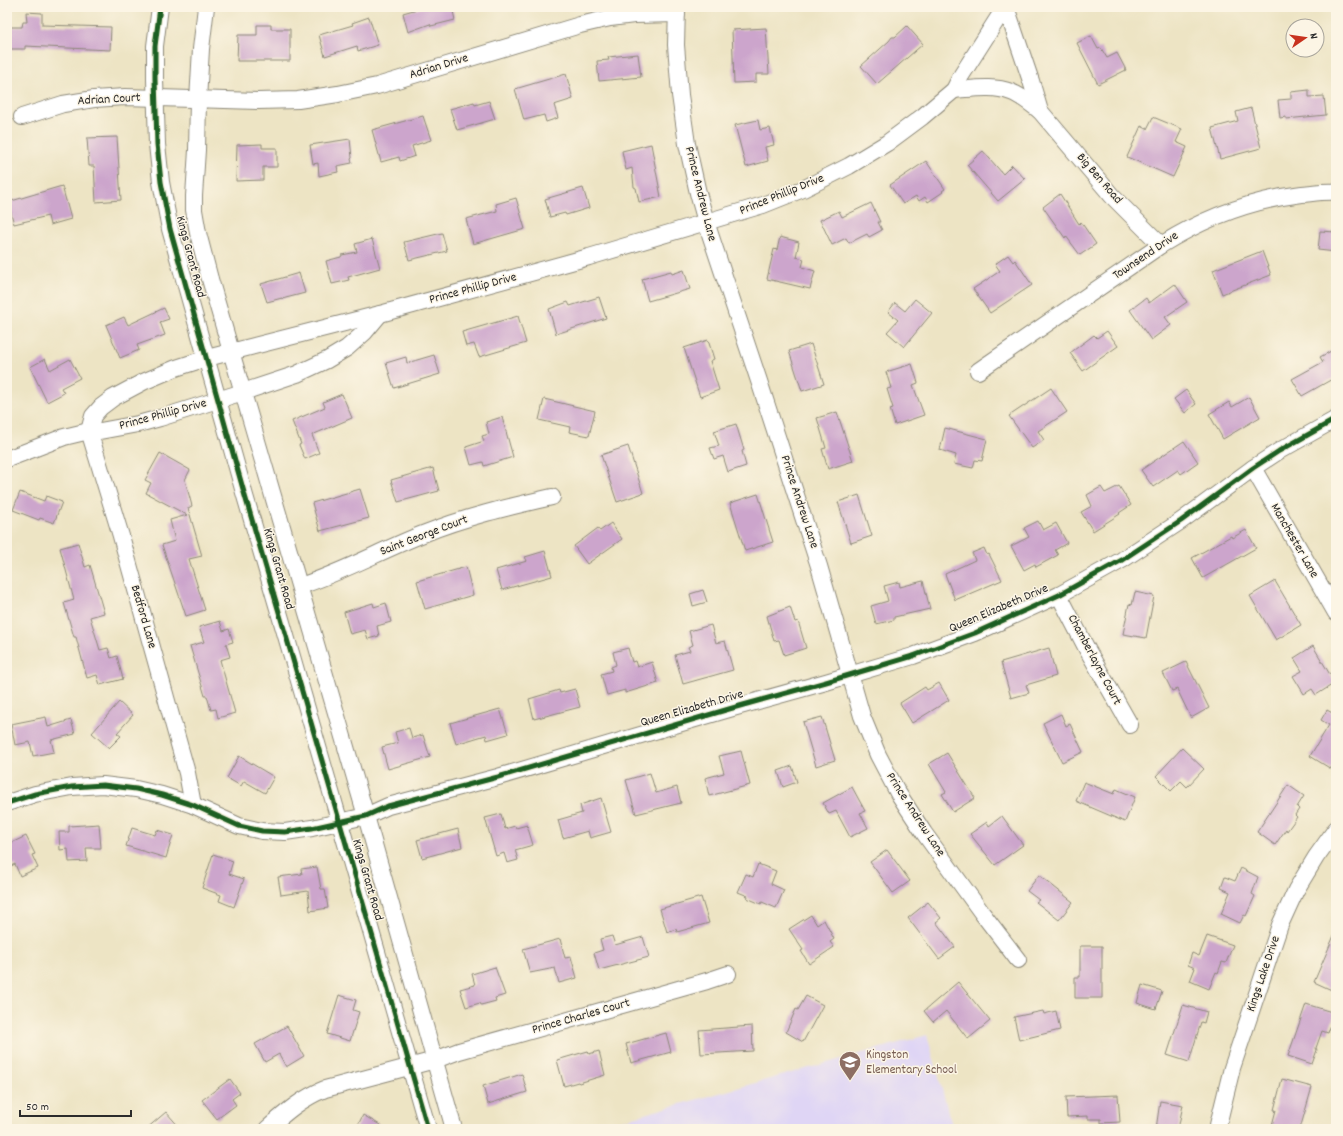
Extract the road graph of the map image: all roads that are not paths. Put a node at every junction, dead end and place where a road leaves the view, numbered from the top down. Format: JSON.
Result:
{"nodes":[{"id":1,"x":160,"y":7,"type":"edge"},
{"id":2,"x":206,"y":7,"type":"edge"},
{"id":3,"x":1005,"y":7,"type":"edge"},
{"id":4,"x":677,"y":10,"type":"edge"},
{"id":5,"x":954,"y":90,"type":"junction"},
{"id":6,"x":155,"y":99,"type":"junction"},
{"id":7,"x":198,"y":100,"type":"junction"},
{"id":8,"x":1040,"y":111,"type":"junction"},
{"id":9,"x":22,"y":117,"type":"dead end"},
{"id":10,"x":1336,"y":192,"type":"edge"},
{"id":11,"x":706,"y":222,"type":"junction"},
{"id":12,"x":1161,"y":244,"type":"junction"},
{"id":13,"x":380,"y":314,"type":"junction"},
{"id":14,"x":231,"y":353,"type":"junction"},
{"id":15,"x":207,"y":358,"type":"junction"},
{"id":16,"x":978,"y":372,"type":"dead end"},
{"id":17,"x":243,"y":392,"type":"junction"},
{"id":18,"x":218,"y":400,"type":"junction"},
{"id":19,"x":1336,"y":419,"type":"edge"},
{"id":20,"x":89,"y":431,"type":"junction"},
{"id":21,"x":7,"y":459,"type":"edge"},
{"id":22,"x":1253,"y":468,"type":"junction"},
{"id":23,"x":552,"y":497,"type":"dead end"},
{"id":24,"x":300,"y":586,"type":"junction"},
{"id":25,"x":1059,"y":595,"type":"junction"},
{"id":26,"x":1336,"y":613,"type":"edge"},
{"id":27,"x":850,"y":675,"type":"junction"},
{"id":28,"x":1130,"y":725,"type":"dead end"},
{"id":29,"x":7,"y":803,"type":"edge"},
{"id":30,"x":193,"y":805,"type":"junction"},
{"id":31,"x":366,"y":816,"type":"junction"},
{"id":32,"x":339,"y":823,"type":"junction"},
{"id":33,"x":1336,"y":829,"type":"edge"},
{"id":34,"x":1018,"y":960,"type":"dead end"},
{"id":35,"x":728,"y":974,"type":"dead end"},
{"id":36,"x":435,"y":1060,"type":"junction"},
{"id":37,"x":410,"y":1067,"type":"junction"},
{"id":38,"x":267,"y":1129,"type":"edge"},
{"id":39,"x":428,"y":1129,"type":"edge"},
{"id":40,"x":454,"y":1129,"type":"edge"},
{"id":41,"x":1217,"y":1129,"type":"edge"}],
"edges":[{"from":1,"to":6,"type":"street","name":"Kings Grant Road"},
{"from":2,"to":7,"type":"street","name":"Kings Grant Road"},
{"from":3,"to":5,"type":"street","name":"Prince Phillip Drive"},
{"from":3,"to":8,"type":"street","name":"Big Ben Road"},
{"from":4,"to":7,"type":"street","name":"Adrian Drive"},
{"from":4,"to":11,"type":"street","name":"Prince Andrew Lane"},
{"from":5,"to":8,"type":"street","name":"Big Ben Road"},
{"from":5,"to":11,"type":"street","name":"Prince Phillip Drive"},
{"from":6,"to":7,"type":"street","name":"Adrian Court"},
{"from":6,"to":9,"type":"street","name":"Adrian Court"},
{"from":6,"to":15,"type":"street","name":"Kings Grant Road"},
{"from":7,"to":14,"type":"street","name":"Kings Grant Road"},
{"from":8,"to":12,"type":"street","name":"Big Ben Road"},
{"from":10,"to":12,"type":"street","name":"Townsend Drive"},
{"from":11,"to":13,"type":"street","name":"Prince Phillip Drive"},
{"from":11,"to":27,"type":"street","name":"Prince Andrew Lane"},
{"from":12,"to":16,"type":"street","name":"Townsend Drive"},
{"from":13,"to":14,"type":"street","name":"Prince Phillip Drive"},
{"from":13,"to":17,"type":"street","name":"Prince Phillip Drive"},
{"from":14,"to":15,"type":"street","name":"Prince Phillip Drive"},
{"from":14,"to":17,"type":"street","name":"Kings Grant Road"},
{"from":15,"to":18,"type":"street","name":"Kings Grant Road"},
{"from":15,"to":20,"type":"street","name":"Prince Phillip Drive"},
{"from":17,"to":18,"type":"street","name":"Prince Phillip Drive"},
{"from":17,"to":24,"type":"street","name":"Kings Grant Road"},
{"from":18,"to":20,"type":"street","name":"Prince Phillip Drive"},
{"from":18,"to":32,"type":"street","name":"Kings Grant Road"},
{"from":19,"to":22,"type":"street","name":"Queen Elizabeth Drive"},
{"from":20,"to":21,"type":"street","name":"Prince Phillip Drive"},
{"from":20,"to":30,"type":"street","name":"Bedford Lane"},
{"from":22,"to":25,"type":"street","name":"Queen Elizabeth Drive"},
{"from":22,"to":26,"type":"street","name":"Manchester Lane"},
{"from":23,"to":24,"type":"street","name":"Saint George Court"},
{"from":24,"to":31,"type":"street","name":"Kings Grant Road"},
{"from":25,"to":27,"type":"street","name":"Queen Elizabeth Drive"},
{"from":25,"to":28,"type":"street","name":"Chamberlayne Court"},
{"from":27,"to":31,"type":"street","name":"Queen Elizabeth Drive"},
{"from":27,"to":34,"type":"street","name":"Prince Andrew Lane"},
{"from":29,"to":30,"type":"street","name":"Queen Elizabeth Drive"},
{"from":30,"to":32,"type":"street","name":"Queen Elizabeth Drive"},
{"from":31,"to":32,"type":"street","name":"Queen Elizabeth Drive"},
{"from":31,"to":36,"type":"street","name":"Kings Grant Road"},
{"from":32,"to":37,"type":"street","name":"Kings Grant Road"},
{"from":33,"to":41,"type":"street","name":"Kings Lake Drive"},
{"from":35,"to":36,"type":"street","name":"Prince Charles Court"},
{"from":36,"to":37,"type":"street","name":"Prince Charles Court"},
{"from":36,"to":40,"type":"street","name":"Kings Grant Road"},
{"from":37,"to":38,"type":"street","name":"Prince Charles Court"},
{"from":37,"to":39,"type":"street","name":"Kings Grant Road"}]}
